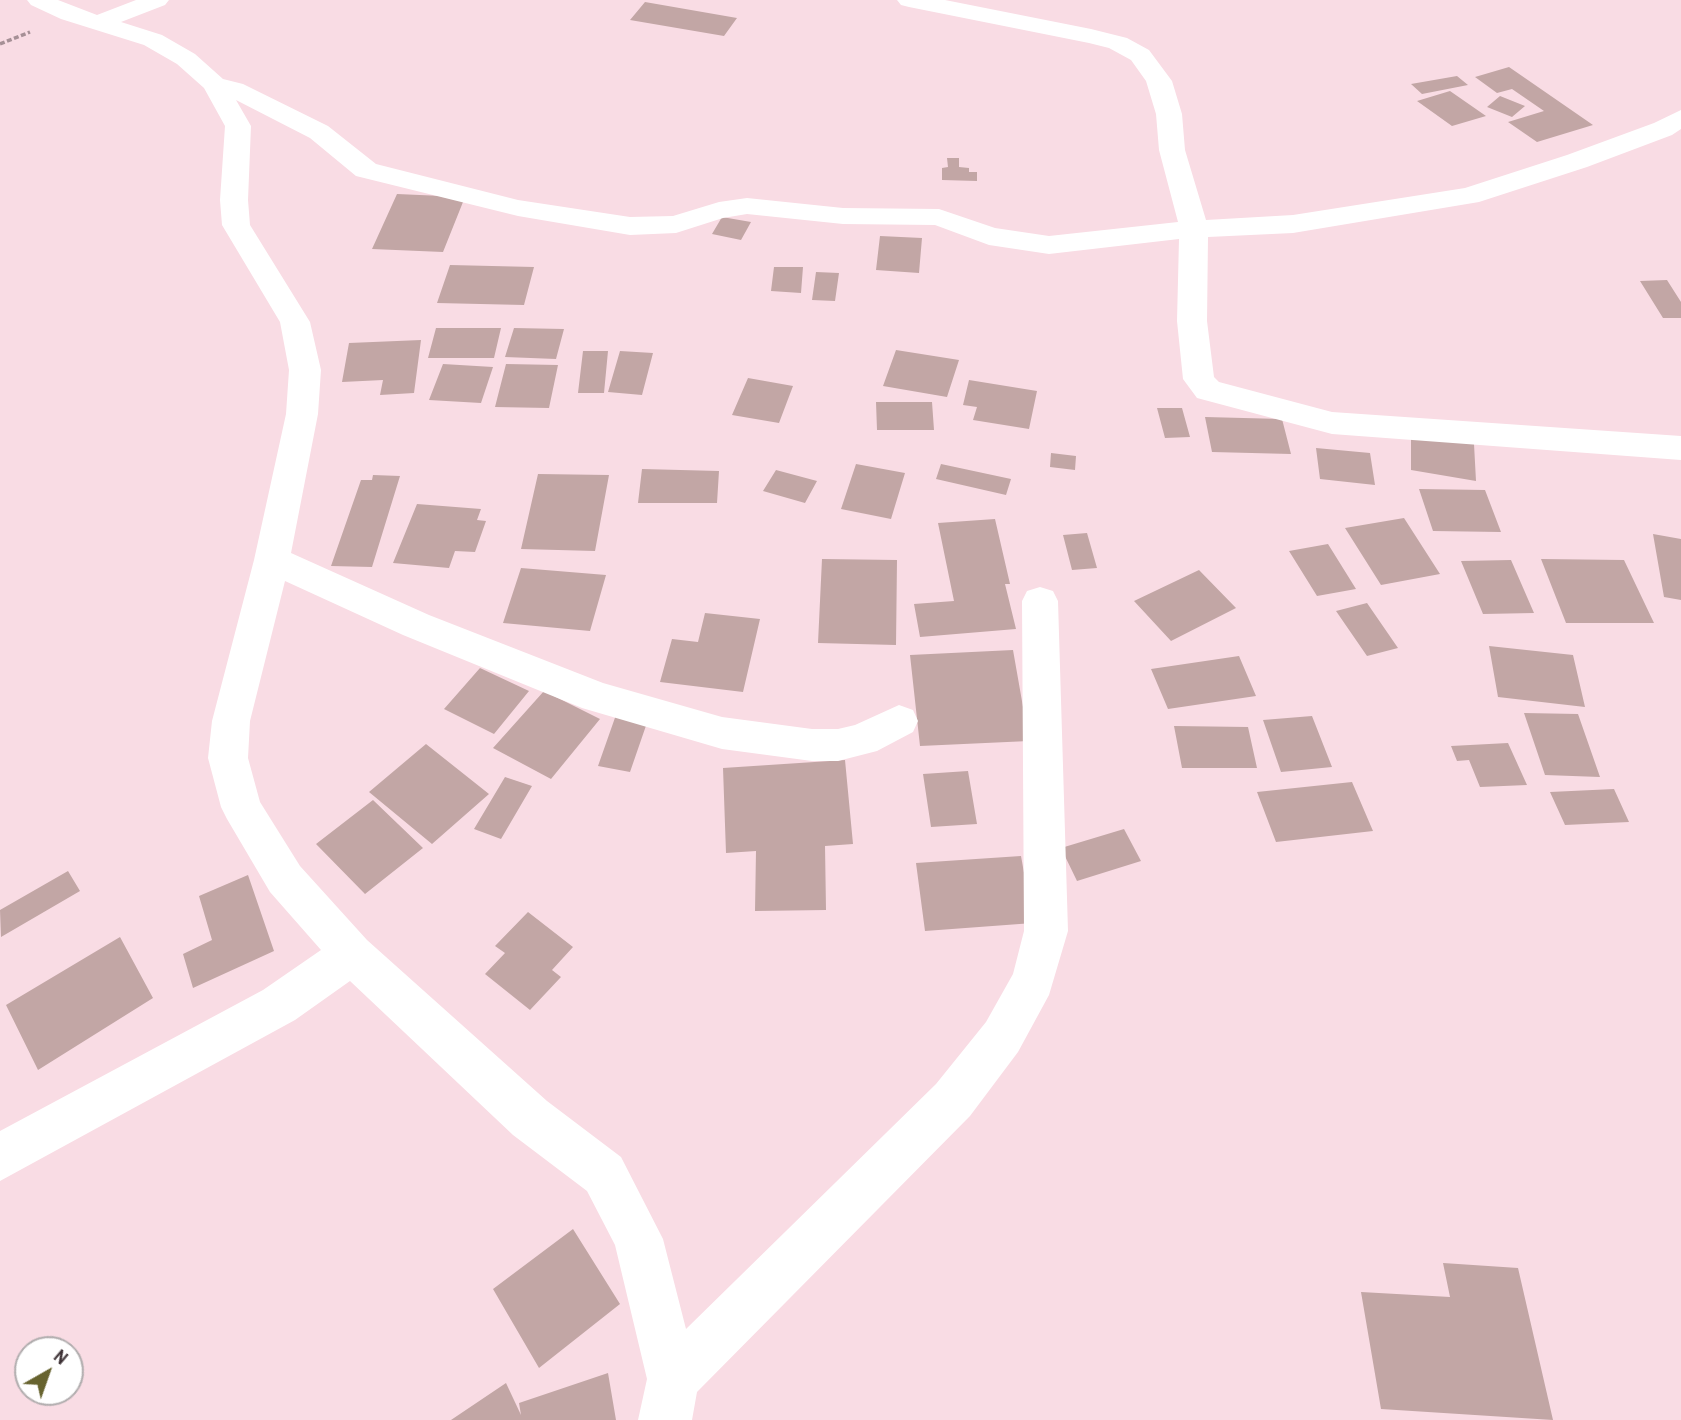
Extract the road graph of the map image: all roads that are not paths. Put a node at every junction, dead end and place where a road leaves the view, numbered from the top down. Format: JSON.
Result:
{"nodes":[{"id":1,"x":39,"y":0,"type":"edge"},
{"id":2,"x":158,"y":0,"type":"edge"},
{"id":3,"x":169,"y":0,"type":"edge"},
{"id":4,"x":909,"y":0,"type":"edge"},
{"id":5,"x":98,"y":23,"type":"junction"},
{"id":6,"x":144,"y":36,"type":"junction"},
{"id":7,"x":214,"y":84,"type":"junction"},
{"id":8,"x":1681,"y":118,"type":"edge"},
{"id":9,"x":1194,"y":229,"type":"junction"},
{"id":10,"x":1681,"y":448,"type":"edge"},
{"id":11,"x":272,"y":560,"type":"junction"},
{"id":12,"x":1040,"y":601,"type":"dead end"},
{"id":13,"x":899,"y":721,"type":"dead end"},
{"id":14,"x":352,"y":954,"type":"junction"},
{"id":15,"x":0,"y":1157,"type":"edge"},
{"id":16,"x":669,"y":1399,"type":"edge"}],
"edges":[{"from":1,"to":5,"type":"street"},
{"from":2,"to":5,"type":"street"},
{"from":3,"to":6,"type":"street"},
{"from":4,"to":9,"type":"street"},
{"from":5,"to":6,"type":"street"},
{"from":6,"to":7,"type":"street"},
{"from":7,"to":9,"type":"street"},
{"from":7,"to":11,"type":"street"},
{"from":8,"to":9,"type":"street"},
{"from":9,"to":10,"type":"street"},
{"from":11,"to":13,"type":"street"},
{"from":11,"to":14,"type":"street"},
{"from":12,"to":16,"type":"street"},
{"from":14,"to":15,"type":"street"},
{"from":14,"to":16,"type":"street"}]}
